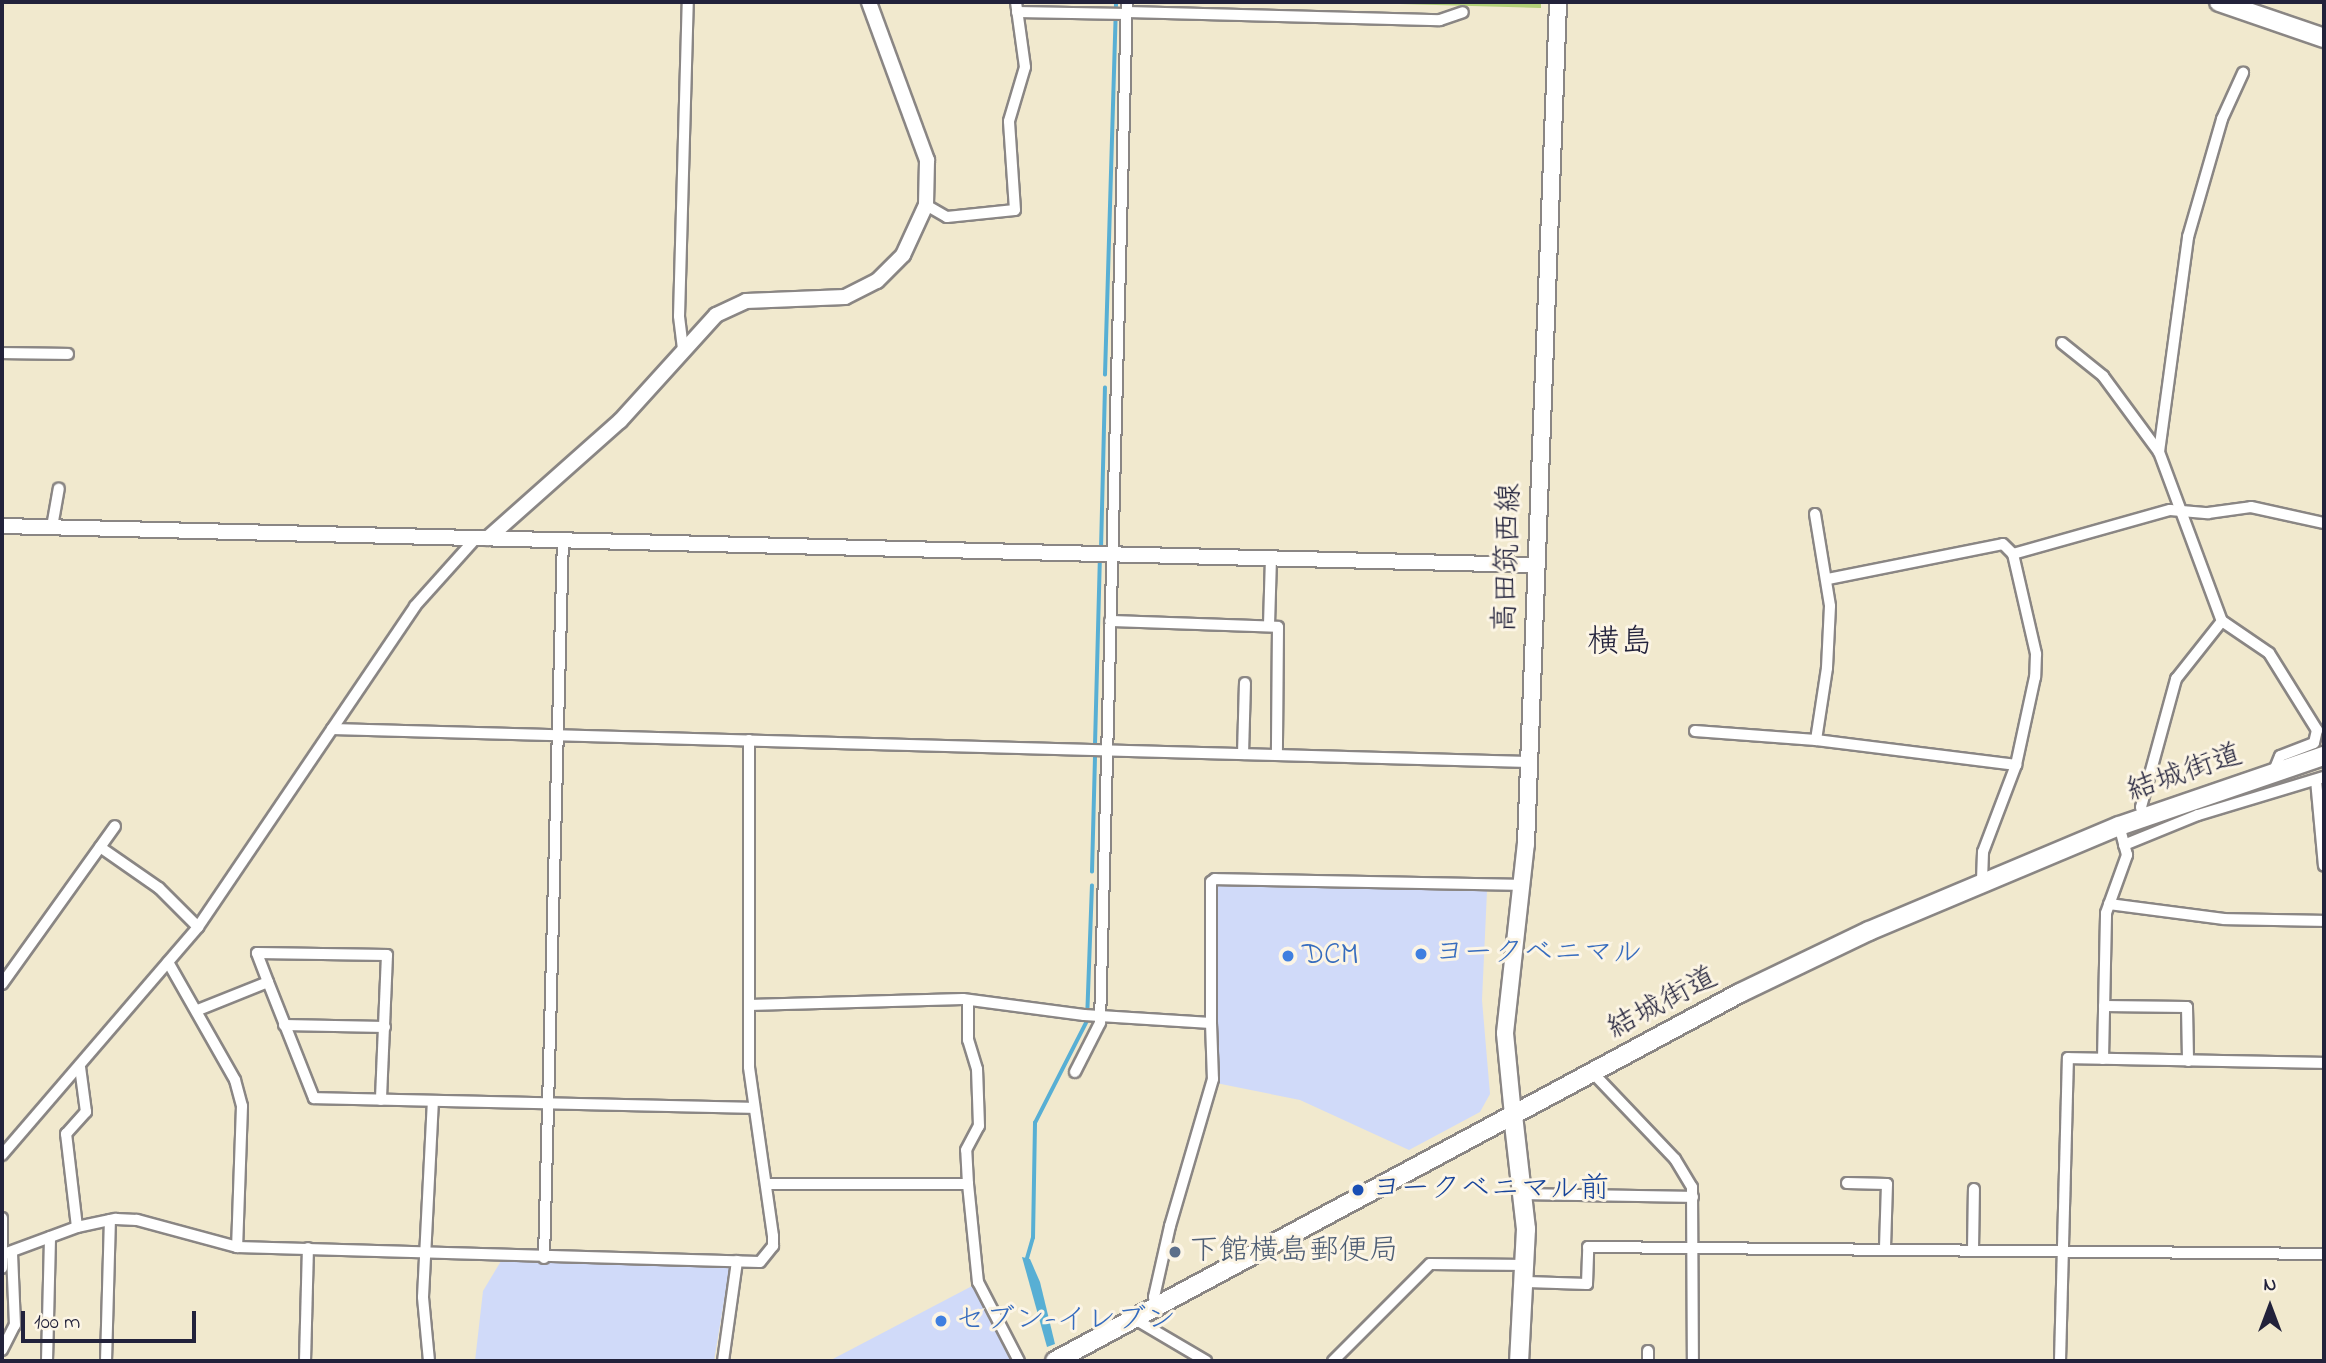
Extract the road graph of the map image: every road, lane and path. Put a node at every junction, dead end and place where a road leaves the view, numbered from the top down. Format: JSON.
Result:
{"nodes":[{"id":1,"x":688,"y":2,"type":"edge"},
{"id":2,"x":869,"y":2,"type":"edge"},
{"id":3,"x":1558,"y":2,"type":"edge"},
{"id":4,"x":2219,"y":2,"type":"edge"},
{"id":5,"x":1017,"y":7,"type":"edge"},
{"id":6,"x":1123,"y":11,"type":"edge"},
{"id":7,"x":1463,"y":12,"type":"dead end"},
{"id":8,"x":2324,"y":38,"type":"edge"},
{"id":9,"x":2243,"y":74,"type":"dead end"},
{"id":10,"x":926,"y":205,"type":"junction"},
{"id":11,"x":2062,"y":342,"type":"dead end"},
{"id":12,"x":683,"y":349,"type":"junction"},
{"id":13,"x":2,"y":353,"type":"edge"},
{"id":14,"x":68,"y":354,"type":"dead end"},
{"id":15,"x":2159,"y":452,"type":"junction"},
{"id":16,"x":59,"y":489,"type":"dead end"},
{"id":17,"x":2182,"y":510,"type":"junction"},
{"id":18,"x":1815,"y":514,"type":"dead end"},
{"id":19,"x":2324,"y":523,"type":"edge"},
{"id":20,"x":2,"y":526,"type":"edge"},
{"id":21,"x":52,"y":527,"type":"junction"},
{"id":22,"x":483,"y":537,"type":"junction"},
{"id":23,"x":563,"y":539,"type":"junction"},
{"id":24,"x":1105,"y":554,"type":"junction"},
{"id":25,"x":2013,"y":554,"type":"junction"},
{"id":26,"x":1271,"y":559,"type":"junction"},
{"id":27,"x":1536,"y":565,"type":"junction"},
{"id":28,"x":1828,"y":579,"type":"junction"},
{"id":29,"x":1111,"y":621,"type":"junction"},
{"id":30,"x":2222,"y":621,"type":"junction"},
{"id":31,"x":1269,"y":625,"type":"junction"},
{"id":32,"x":1245,"y":683,"type":"dead end"},
{"id":33,"x":331,"y":729,"type":"junction"},
{"id":34,"x":1695,"y":731,"type":"dead end"},
{"id":35,"x":557,"y":736,"type":"junction"},
{"id":36,"x":749,"y":740,"type":"junction"},
{"id":37,"x":1816,"y":740,"type":"junction"},
{"id":38,"x":1106,"y":751,"type":"junction"},
{"id":39,"x":1243,"y":754,"type":"junction"},
{"id":40,"x":1277,"y":754,"type":"junction"},
{"id":41,"x":2324,"y":756,"type":"edge"},
{"id":42,"x":1529,"y":762,"type":"junction"},
{"id":43,"x":2016,"y":765,"type":"junction"},
{"id":44,"x":2273,"y":773,"type":"junction"},
{"id":45,"x":2320,"y":778,"type":"edge"},
{"id":46,"x":2196,"y":808,"type":"junction"},
{"id":47,"x":2144,"y":818,"type":"junction"},
{"id":48,"x":115,"y":826,"type":"dead end"},
{"id":49,"x":2119,"y":826,"type":"junction"},
{"id":50,"x":2124,"y":845,"type":"junction"},
{"id":51,"x":100,"y":847,"type":"junction"},
{"id":52,"x":2324,"y":866,"type":"edge"},
{"id":53,"x":1982,"y":880,"type":"junction"},
{"id":54,"x":1522,"y":885,"type":"junction"},
{"id":55,"x":2109,"y":904,"type":"junction"},
{"id":56,"x":2324,"y":921,"type":"edge"},
{"id":57,"x":198,"y":927,"type":"junction"},
{"id":58,"x":168,"y":962,"type":"junction"},
{"id":59,"x":268,"y":982,"type":"junction"},
{"id":60,"x":2,"y":984,"type":"edge"},
{"id":61,"x":968,"y":1000,"type":"junction"},
{"id":62,"x":749,"y":1005,"type":"junction"},
{"id":63,"x":2104,"y":1006,"type":"junction"},
{"id":64,"x":198,"y":1010,"type":"junction"},
{"id":65,"x":1093,"y":1015,"type":"junction"},
{"id":66,"x":1211,"y":1023,"type":"junction"},
{"id":67,"x":284,"y":1025,"type":"junction"},
{"id":68,"x":385,"y":1027,"type":"junction"},
{"id":69,"x":2103,"y":1059,"type":"junction"},
{"id":70,"x":2188,"y":1061,"type":"junction"},
{"id":71,"x":2324,"y":1063,"type":"edge"},
{"id":72,"x":80,"y":1067,"type":"junction"},
{"id":73,"x":1075,"y":1072,"type":"dead end"},
{"id":74,"x":1593,"y":1073,"type":"junction"},
{"id":75,"x":381,"y":1100,"type":"junction"},
{"id":76,"x":433,"y":1102,"type":"junction"},
{"id":77,"x":548,"y":1105,"type":"junction"},
{"id":78,"x":754,"y":1108,"type":"junction"},
{"id":79,"x":1513,"y":1115,"type":"junction"},
{"id":80,"x":2,"y":1155,"type":"edge"},
{"id":81,"x":1847,"y":1183,"type":"dead end"},
{"id":82,"x":968,"y":1184,"type":"junction"},
{"id":83,"x":767,"y":1185,"type":"junction"},
{"id":84,"x":1974,"y":1189,"type":"dead end"},
{"id":85,"x":1524,"y":1194,"type":"junction"},
{"id":86,"x":1693,"y":1197,"type":"junction"},
{"id":87,"x":2,"y":1218,"type":"edge"},
{"id":88,"x":110,"y":1220,"type":"junction"},
{"id":89,"x":77,"y":1227,"type":"junction"},
{"id":90,"x":50,"y":1237,"type":"junction"},
{"id":91,"x":1694,"y":1245,"type":"junction"},
{"id":92,"x":237,"y":1247,"type":"junction"},
{"id":93,"x":308,"y":1248,"type":"junction"},
{"id":94,"x":1885,"y":1248,"type":"junction"},
{"id":95,"x":1973,"y":1250,"type":"junction"},
{"id":96,"x":428,"y":1251,"type":"junction"},
{"id":97,"x":2062,"y":1252,"type":"junction"},
{"id":98,"x":8,"y":1253,"type":"junction"},
{"id":99,"x":2324,"y":1254,"type":"edge"},
{"id":100,"x":544,"y":1258,"type":"junction"},
{"id":101,"x":737,"y":1261,"type":"junction"},
{"id":102,"x":2,"y":1268,"type":"edge"},
{"id":103,"x":1527,"y":1273,"type":"junction"},
{"id":104,"x":1157,"y":1305,"type":"junction"},
{"id":105,"x":1133,"y":1318,"type":"junction"},
{"id":106,"x":2,"y":1350,"type":"edge"},
{"id":107,"x":47,"y":1361,"type":"edge"},
{"id":108,"x":106,"y":1361,"type":"edge"},
{"id":109,"x":305,"y":1361,"type":"edge"},
{"id":110,"x":429,"y":1361,"type":"edge"},
{"id":111,"x":723,"y":1361,"type":"edge"},
{"id":112,"x":1019,"y":1361,"type":"edge"},
{"id":113,"x":1055,"y":1361,"type":"edge"},
{"id":114,"x":1206,"y":1361,"type":"edge"},
{"id":115,"x":1333,"y":1361,"type":"edge"},
{"id":116,"x":1519,"y":1361,"type":"edge"},
{"id":117,"x":1693,"y":1361,"type":"edge"},
{"id":118,"x":2060,"y":1361,"type":"edge"}],
"edges":[{"from":1,"to":12,"type":"street"},
{"from":2,"to":10,"type":"street"},
{"from":3,"to":27,"type":"main road","name":"高田筑西線"},
{"from":4,"to":8,"type":"main road"},
{"from":5,"to":6,"type":"street"},
{"from":5,"to":10,"type":"street"},
{"from":6,"to":7,"type":"street"},
{"from":6,"to":24,"type":"street"},
{"from":9,"to":15,"type":"street"},
{"from":10,"to":12,"type":"street"},
{"from":11,"to":15,"type":"street"},
{"from":12,"to":22,"type":"street"},
{"from":13,"to":14,"type":"street"},
{"from":15,"to":17,"type":"street"},
{"from":16,"to":21,"type":"street"},
{"from":17,"to":19,"type":"street"},
{"from":17,"to":25,"type":"street"},
{"from":17,"to":30,"type":"street"},
{"from":18,"to":28,"type":"street"},
{"from":20,"to":21,"type":"street"},
{"from":21,"to":22,"type":"street"},
{"from":22,"to":23,"type":"street"},
{"from":22,"to":33,"type":"street"},
{"from":23,"to":24,"type":"street"},
{"from":23,"to":35,"type":"street"},
{"from":24,"to":26,"type":"street"},
{"from":24,"to":29,"type":"street"},
{"from":25,"to":28,"type":"street"},
{"from":25,"to":43,"type":"street"},
{"from":26,"to":27,"type":"street"},
{"from":26,"to":31,"type":"street"},
{"from":27,"to":42,"type":"main road","name":"高田筑西線"},
{"from":28,"to":37,"type":"street"},
{"from":29,"to":31,"type":"street"},
{"from":29,"to":38,"type":"street"},
{"from":30,"to":44,"type":"street"},
{"from":30,"to":47,"type":"street"},
{"from":31,"to":40,"type":"street"},
{"from":32,"to":39,"type":"street"},
{"from":33,"to":35,"type":"street"},
{"from":33,"to":57,"type":"street"},
{"from":34,"to":37,"type":"street"},
{"from":35,"to":36,"type":"street"},
{"from":35,"to":77,"type":"street"},
{"from":36,"to":38,"type":"street"},
{"from":36,"to":62,"type":"street"},
{"from":37,"to":43,"type":"street"},
{"from":38,"to":39,"type":"street"},
{"from":38,"to":65,"type":"street"},
{"from":39,"to":40,"type":"street"},
{"from":40,"to":42,"type":"street"},
{"from":41,"to":44,"type":"main road","name":"結城街道"},
{"from":42,"to":54,"type":"main road","name":"高田筑西線"},
{"from":43,"to":53,"type":"street"},
{"from":44,"to":46,"type":"main road","name":"結城街道"},
{"from":45,"to":46,"type":"street"},
{"from":45,"to":52,"type":"street"},
{"from":46,"to":47,"type":"main road","name":"結城街道"},
{"from":46,"to":50,"type":"street"},
{"from":47,"to":49,"type":"main road","name":"結城街道"},
{"from":48,"to":51,"type":"street"},
{"from":49,"to":50,"type":"street"},
{"from":49,"to":53,"type":"main road","name":"結城街道"},
{"from":50,"to":55,"type":"street"},
{"from":51,"to":57,"type":"street"},
{"from":51,"to":60,"type":"street"},
{"from":53,"to":74,"type":"main road","name":"結城街道"},
{"from":54,"to":66,"type":"street"},
{"from":54,"to":79,"type":"main road","name":"高田筑西線"},
{"from":55,"to":56,"type":"street"},
{"from":55,"to":63,"type":"street"},
{"from":57,"to":58,"type":"street"},
{"from":58,"to":64,"type":"street"},
{"from":58,"to":72,"type":"street"},
{"from":59,"to":64,"type":"street"},
{"from":59,"to":67,"type":"street"},
{"from":59,"to":68,"type":"street"},
{"from":61,"to":62,"type":"street"},
{"from":61,"to":65,"type":"street"},
{"from":61,"to":82,"type":"street"},
{"from":62,"to":78,"type":"street"},
{"from":63,"to":69,"type":"street"},
{"from":63,"to":70,"type":"street"},
{"from":64,"to":92,"type":"street"},
{"from":65,"to":66,"type":"street"},
{"from":65,"to":73,"type":"street"},
{"from":66,"to":104,"type":"street"},
{"from":67,"to":68,"type":"street"},
{"from":67,"to":75,"type":"street"},
{"from":68,"to":75,"type":"street"},
{"from":69,"to":70,"type":"street"},
{"from":69,"to":97,"type":"street"},
{"from":70,"to":71,"type":"street"},
{"from":72,"to":80,"type":"street"},
{"from":72,"to":89,"type":"street"},
{"from":74,"to":79,"type":"main road","name":"結城街道"},
{"from":74,"to":86,"type":"street"},
{"from":75,"to":76,"type":"street"},
{"from":76,"to":77,"type":"street"},
{"from":76,"to":96,"type":"street"},
{"from":77,"to":78,"type":"street"},
{"from":77,"to":100,"type":"street"},
{"from":78,"to":83,"type":"street"},
{"from":79,"to":85,"type":"main road"},
{"from":79,"to":104,"type":"main road","name":"結城街道"},
{"from":81,"to":94,"type":"street"},
{"from":82,"to":83,"type":"street"},
{"from":82,"to":112,"type":"street"},
{"from":83,"to":101,"type":"street"},
{"from":84,"to":95,"type":"street"},
{"from":85,"to":86,"type":"street"},
{"from":85,"to":103,"type":"main road"},
{"from":86,"to":91,"type":"street"},
{"from":87,"to":98,"type":"street"},
{"from":88,"to":89,"type":"street"},
{"from":88,"to":92,"type":"street"},
{"from":88,"to":108,"type":"street"},
{"from":89,"to":90,"type":"street"},
{"from":90,"to":98,"type":"street"},
{"from":90,"to":107,"type":"street"},
{"from":91,"to":94,"type":"street"},
{"from":91,"to":103,"type":"street"},
{"from":91,"to":117,"type":"street"},
{"from":92,"to":93,"type":"street"},
{"from":93,"to":96,"type":"street"},
{"from":93,"to":109,"type":"street"},
{"from":94,"to":95,"type":"street"},
{"from":95,"to":97,"type":"street"},
{"from":96,"to":100,"type":"street"},
{"from":96,"to":110,"type":"street"},
{"from":97,"to":99,"type":"street"},
{"from":97,"to":118,"type":"street"},
{"from":98,"to":102,"type":"street"},
{"from":98,"to":106,"type":"street"},
{"from":100,"to":101,"type":"street"},
{"from":101,"to":111,"type":"street"},
{"from":103,"to":115,"type":"street"},
{"from":103,"to":116,"type":"main road"},
{"from":104,"to":105,"type":"main road","name":"結城街道"},
{"from":105,"to":113,"type":"main road","name":"結城街道"},
{"from":105,"to":114,"type":"street"}]}
